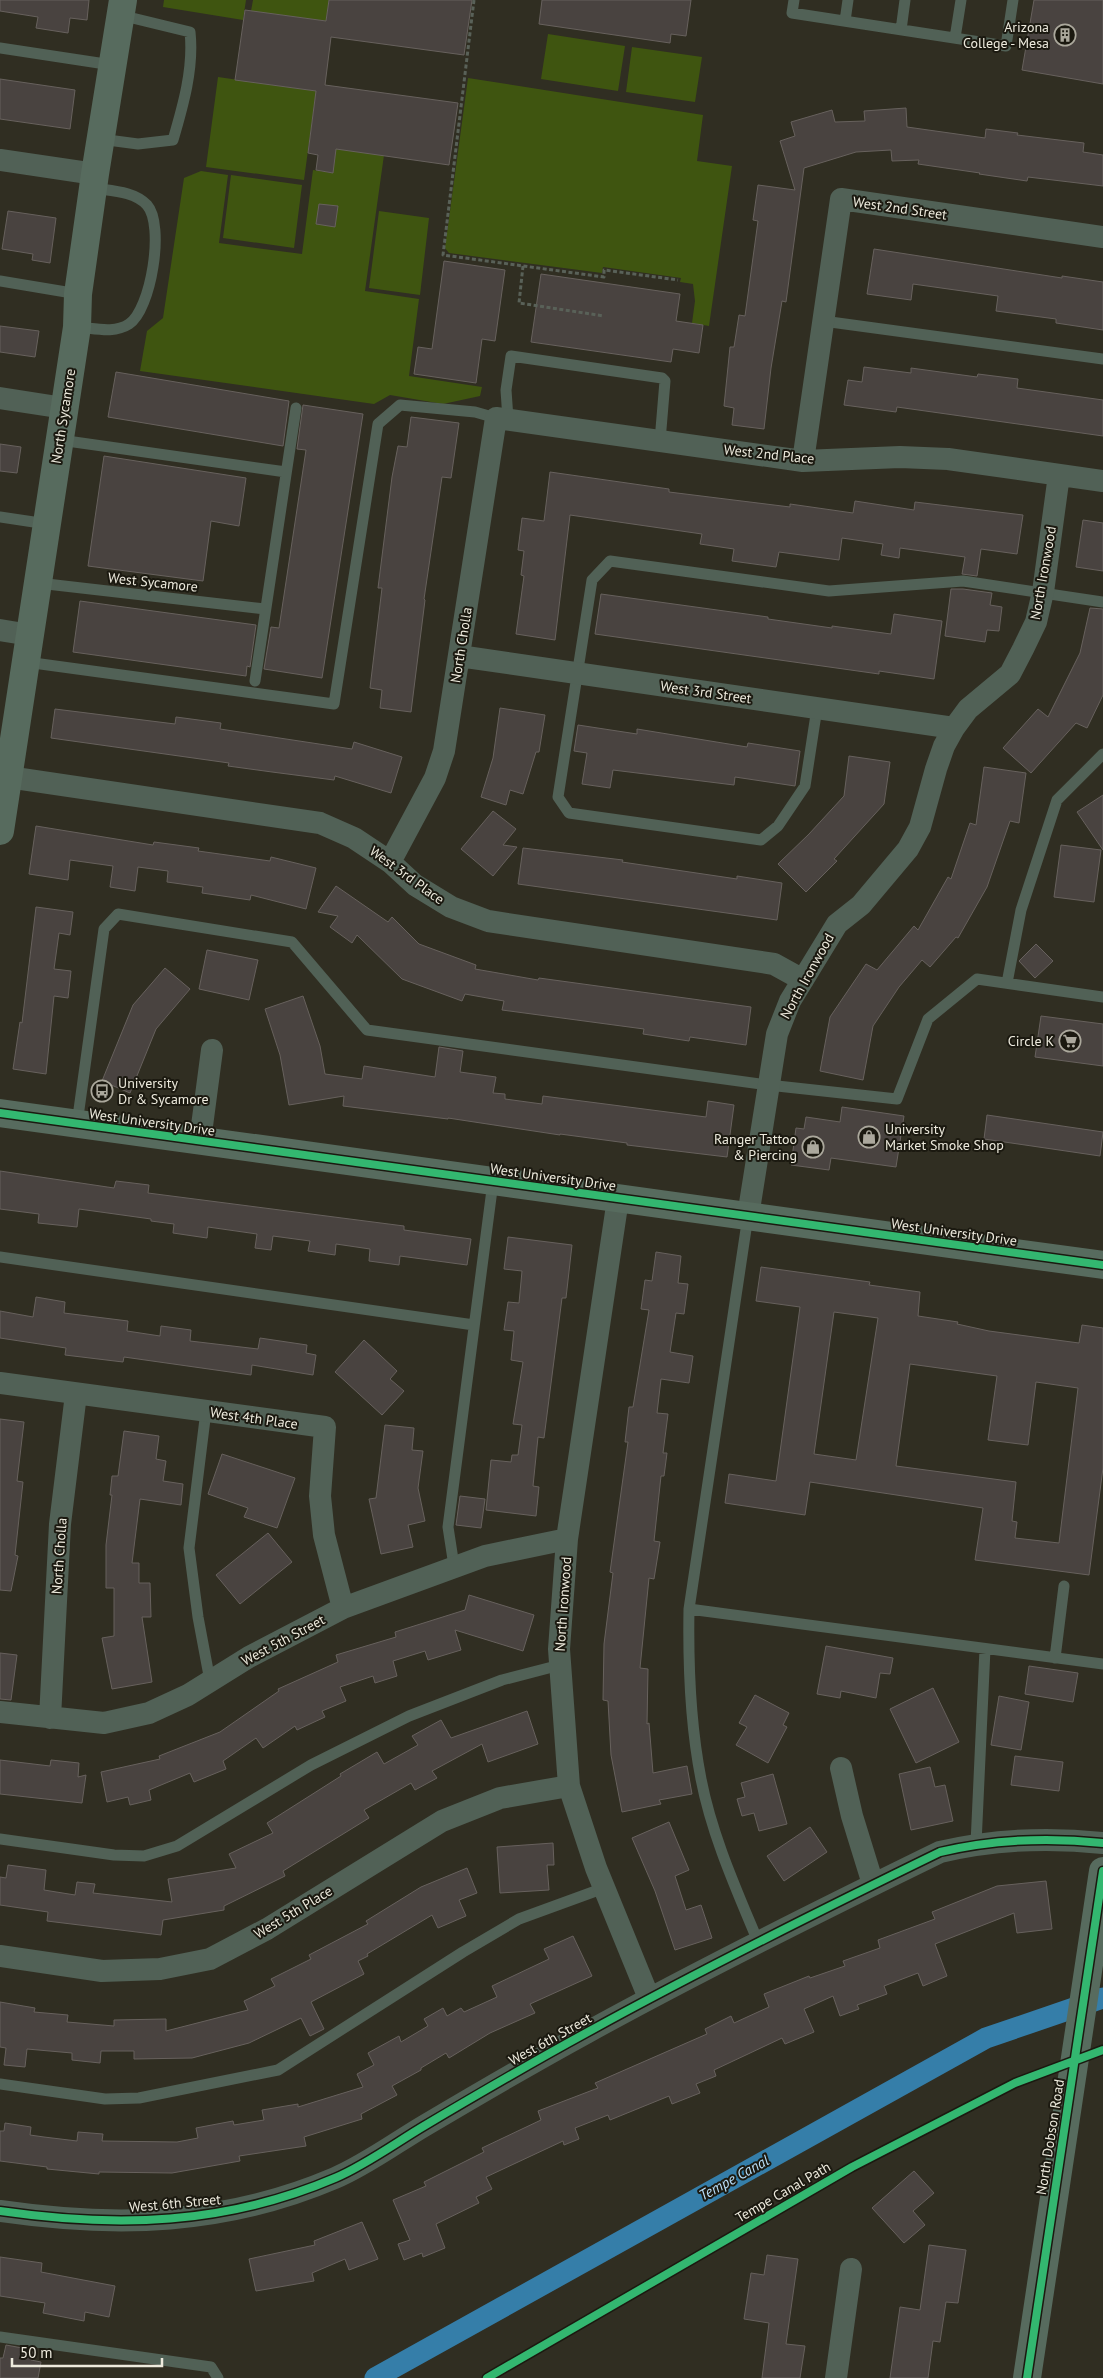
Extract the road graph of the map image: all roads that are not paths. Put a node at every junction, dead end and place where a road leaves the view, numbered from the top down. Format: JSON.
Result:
{"nodes":[{"id":1,"x":794,"y":0,"type":"edge"},
{"id":2,"x":848,"y":0,"type":"edge"},
{"id":3,"x":905,"y":0,"type":"edge"},
{"id":4,"x":960,"y":0,"type":"edge"},
{"id":5,"x":1013,"y":0,"type":"edge"},
{"id":6,"x":121,"y":8,"type":"edge"},
{"id":7,"x":845,"y":21,"type":"junction"},
{"id":8,"x":901,"y":30,"type":"junction"},
{"id":9,"x":955,"y":38,"type":"junction"},
{"id":10,"x":0,"y":48,"type":"edge"},
{"id":11,"x":112,"y":65,"type":"junction"},
{"id":12,"x":100,"y":139,"type":"junction"},
{"id":13,"x":0,"y":160,"type":"edge"},
{"id":14,"x":94,"y":181,"type":"junction"},
{"id":15,"x":1103,"y":237,"type":"edge"},
{"id":16,"x":0,"y":281,"type":"edge"},
{"id":17,"x":78,"y":294,"type":"junction"},
{"id":18,"x":823,"y":321,"type":"junction"},
{"id":19,"x":77,"y":327,"type":"junction"},
{"id":20,"x":1103,"y":359,"type":"edge"},
{"id":21,"x":0,"y":398,"type":"edge"},
{"id":22,"x":64,"y":408,"type":"junction"},
{"id":23,"x":296,"y":408,"type":"dead end"},
{"id":24,"x":502,"y":419,"type":"junction"},
{"id":25,"x":60,"y":440,"type":"junction"},
{"id":26,"x":660,"y":441,"type":"junction"},
{"id":27,"x":803,"y":460,"type":"junction"},
{"id":28,"x":286,"y":472,"type":"junction"},
{"id":29,"x":1059,"y":475,"type":"junction"},
{"id":30,"x":1103,"y":481,"type":"edge"},
{"id":31,"x":0,"y":517,"type":"edge"},
{"id":32,"x":47,"y":524,"type":"junction"},
{"id":33,"x":38,"y":584,"type":"junction"},
{"id":34,"x":1043,"y":592,"type":"junction"},
{"id":35,"x":1103,"y":602,"type":"edge"},
{"id":36,"x":265,"y":609,"type":"junction"},
{"id":37,"x":0,"y":630,"type":"edge"},
{"id":38,"x":30,"y":635,"type":"junction"},
{"id":39,"x":459,"y":656,"type":"junction"},
{"id":40,"x":26,"y":662,"type":"junction"},
{"id":41,"x":577,"y":673,"type":"junction"},
{"id":42,"x":255,"y":681,"type":"dead end"},
{"id":43,"x":817,"y":708,"type":"junction"},
{"id":44,"x":954,"y":728,"type":"junction"},
{"id":45,"x":1103,"y":754,"type":"edge"},
{"id":46,"x":7,"y":759,"type":"edge"},
{"id":47,"x":0,"y":831,"type":"edge"},
{"id":48,"x":390,"y":862,"type":"junction"},
{"id":49,"x":803,"y":980,"type":"junction"},
{"id":50,"x":1008,"y":983,"type":"junction"},
{"id":51,"x":1103,"y":996,"type":"edge"},
{"id":52,"x":212,"y":1050,"type":"dead end"},
{"id":53,"x":768,"y":1085,"type":"junction"},
{"id":54,"x":0,"y":1113,"type":"edge"},
{"id":55,"x":77,"y":1124,"type":"junction"},
{"id":56,"x":200,"y":1141,"type":"junction"},
{"id":57,"x":494,"y":1182,"type":"junction"},
{"id":58,"x":618,"y":1199,"type":"junction"},
{"id":59,"x":748,"y":1216,"type":"junction"},
{"id":60,"x":0,"y":1257,"type":"edge"},
{"id":61,"x":1103,"y":1265,"type":"edge"},
{"id":62,"x":474,"y":1325,"type":"junction"},
{"id":63,"x":0,"y":1383,"type":"edge"},
{"id":64,"x":76,"y":1394,"type":"junction"},
{"id":65,"x":206,"y":1411,"type":"junction"},
{"id":66,"x":567,"y":1538,"type":"junction"},
{"id":67,"x":454,"y":1566,"type":"junction"},
{"id":68,"x":1064,"y":1586,"type":"dead end"},
{"id":69,"x":343,"y":1608,"type":"junction"},
{"id":70,"x":689,"y":1609,"type":"junction"},
{"id":71,"x":985,"y":1650,"type":"junction"},
{"id":72,"x":1055,"y":1658,"type":"junction"},
{"id":73,"x":1103,"y":1664,"type":"edge"},
{"id":74,"x":560,"y":1665,"type":"junction"},
{"id":75,"x":210,"y":1681,"type":"junction"},
{"id":76,"x":0,"y":1712,"type":"edge"},
{"id":77,"x":50,"y":1718,"type":"junction"},
{"id":78,"x":841,"y":1768,"type":"dead end"},
{"id":79,"x":569,"y":1786,"type":"junction"},
{"id":80,"x":0,"y":1838,"type":"edge"},
{"id":81,"x":1103,"y":1843,"type":"edge"},
{"id":82,"x":976,"y":1844,"type":"junction"},
{"id":83,"x":1103,"y":1871,"type":"edge"},
{"id":84,"x":873,"y":1884,"type":"junction"},
{"id":85,"x":604,"y":1888,"type":"junction"},
{"id":86,"x":758,"y":1944,"type":"junction"},
{"id":87,"x":0,"y":1956,"type":"edge"},
{"id":88,"x":649,"y":1998,"type":"junction"},
{"id":89,"x":0,"y":2084,"type":"edge"},
{"id":90,"x":0,"y":2211,"type":"edge"},
{"id":91,"x":851,"y":2269,"type":"dead end"},
{"id":92,"x":0,"y":2337,"type":"edge"},
{"id":93,"x":218,"y":2378,"type":"edge"},
{"id":94,"x":836,"y":2378,"type":"edge"},
{"id":95,"x":1027,"y":2378,"type":"edge"}],
"edges":[{"from":1,"to":7,"type":"lane"},
{"from":2,"to":7,"type":"lane"},
{"from":3,"to":8,"type":"lane"},
{"from":4,"to":9,"type":"lane"},
{"from":5,"to":9,"type":"lane"},
{"from":6,"to":11,"type":"main road","name":"North Sycamore"},
{"from":6,"to":12,"type":"lane"},
{"from":7,"to":8,"type":"lane"},
{"from":8,"to":9,"type":"lane"},
{"from":10,"to":11,"type":"lane"},
{"from":11,"to":12,"type":"main road","name":"North Sycamore"},
{"from":12,"to":14,"type":"main road","name":"North Sycamore"},
{"from":13,"to":14,"type":"street"},
{"from":14,"to":17,"type":"main road","name":"North Sycamore"},
{"from":14,"to":19,"type":"lane"},
{"from":15,"to":18,"type":"street","name":"West 2nd Street"},
{"from":16,"to":17,"type":"lane"},
{"from":17,"to":19,"type":"main road","name":"North Sycamore"},
{"from":18,"to":20,"type":"lane"},
{"from":18,"to":27,"type":"street","name":"West 2nd Street"},
{"from":19,"to":22,"type":"main road","name":"North Sycamore"},
{"from":21,"to":22,"type":"street"},
{"from":22,"to":25,"type":"main road","name":"North Sycamore"},
{"from":23,"to":28,"type":"lane"},
{"from":24,"to":26,"type":"street","name":"West 2nd Place"},
{"from":24,"to":26,"type":"lane"},
{"from":24,"to":39,"type":"street","name":"North Cholla"},
{"from":24,"to":40,"type":"lane"},
{"from":25,"to":28,"type":"lane"},
{"from":25,"to":32,"type":"main road","name":"North Sycamore"},
{"from":26,"to":27,"type":"street","name":"West 2nd Place"},
{"from":27,"to":29,"type":"street","name":"West 2nd Place"},
{"from":28,"to":36,"type":"lane"},
{"from":29,"to":30,"type":"street","name":"West 2nd Place"},
{"from":29,"to":34,"type":"street","name":"North Ironwood"},
{"from":31,"to":32,"type":"lane"},
{"from":32,"to":33,"type":"main road","name":"North Sycamore"},
{"from":33,"to":36,"type":"lane","name":"West Sycamore"},
{"from":33,"to":38,"type":"main road","name":"North Sycamore"},
{"from":34,"to":35,"type":"lane"},
{"from":34,"to":41,"type":"lane"},
{"from":34,"to":44,"type":"street","name":"North Ironwood"},
{"from":36,"to":42,"type":"lane"},
{"from":37,"to":38,"type":"street"},
{"from":38,"to":40,"type":"main road","name":"North Sycamore"},
{"from":39,"to":41,"type":"street","name":"West 3rd Street"},
{"from":39,"to":48,"type":"street","name":"North Cholla"},
{"from":40,"to":46,"type":"main road","name":"North Sycamore"},
{"from":41,"to":43,"type":"street","name":"West 3rd Street"},
{"from":41,"to":43,"type":"lane"},
{"from":43,"to":44,"type":"street","name":"West 3rd Street"},
{"from":44,"to":49,"type":"street","name":"North Ironwood"},
{"from":45,"to":50,"type":"lane"},
{"from":46,"to":47,"type":"main road","name":"North Sycamore"},
{"from":46,"to":48,"type":"street","name":"West 3rd Place"},
{"from":48,"to":49,"type":"street","name":"West 3rd Place"},
{"from":49,"to":53,"type":"street","name":"North Ironwood"},
{"from":50,"to":51,"type":"lane"},
{"from":50,"to":53,"type":"lane"},
{"from":52,"to":56,"type":"street","name":"West University Drive"},
{"from":53,"to":55,"type":"lane"},
{"from":53,"to":59,"type":"street","name":"North Ironwood"},
{"from":54,"to":55,"type":"main road","name":"West University Drive"},
{"from":55,"to":56,"type":"main road","name":"West University Drive"},
{"from":56,"to":57,"type":"main road","name":"West University Drive"},
{"from":57,"to":58,"type":"main road","name":"West University Drive"},
{"from":57,"to":62,"type":"lane"},
{"from":58,"to":59,"type":"main road","name":"West University Drive"},
{"from":58,"to":66,"type":"street","name":"North Ironwood"},
{"from":59,"to":61,"type":"main road","name":"West University Drive"},
{"from":59,"to":70,"type":"lane"},
{"from":60,"to":62,"type":"lane"},
{"from":62,"to":67,"type":"lane"},
{"from":63,"to":64,"type":"street","name":"West 4th Place"},
{"from":64,"to":65,"type":"street","name":"West 4th Place"},
{"from":64,"to":77,"type":"street","name":"North Cholla"},
{"from":65,"to":69,"type":"street","name":"West 4th Place"},
{"from":65,"to":75,"type":"lane"},
{"from":66,"to":67,"type":"street","name":"West 5th Street"},
{"from":66,"to":74,"type":"street","name":"North Ironwood"},
{"from":67,"to":69,"type":"street","name":"West 5th Street"},
{"from":68,"to":72,"type":"lane"},
{"from":69,"to":75,"type":"street","name":"West 5th Street"},
{"from":70,"to":71,"type":"lane"},
{"from":70,"to":86,"type":"lane"},
{"from":71,"to":72,"type":"lane"},
{"from":71,"to":82,"type":"lane"},
{"from":72,"to":73,"type":"lane"},
{"from":74,"to":79,"type":"street","name":"North Ironwood"},
{"from":74,"to":80,"type":"lane"},
{"from":75,"to":77,"type":"street","name":"West 5th Street"},
{"from":76,"to":77,"type":"street","name":"West 5th Street"},
{"from":78,"to":84,"type":"street"},
{"from":79,"to":85,"type":"street","name":"North Ironwood"},
{"from":79,"to":87,"type":"street","name":"West 5th Place"},
{"from":81,"to":82,"type":"street","name":"West 6th Street"},
{"from":82,"to":84,"type":"street","name":"West 6th Street"},
{"from":83,"to":95,"type":"main road","name":"North Dobson Road"},
{"from":84,"to":86,"type":"street","name":"West 6th Street"},
{"from":85,"to":88,"type":"street","name":"North Ironwood"},
{"from":85,"to":89,"type":"lane"},
{"from":86,"to":88,"type":"street","name":"West 6th Street"},
{"from":88,"to":90,"type":"street","name":"West 6th Street"},
{"from":91,"to":94,"type":"street"},
{"from":92,"to":93,"type":"lane"}]}
